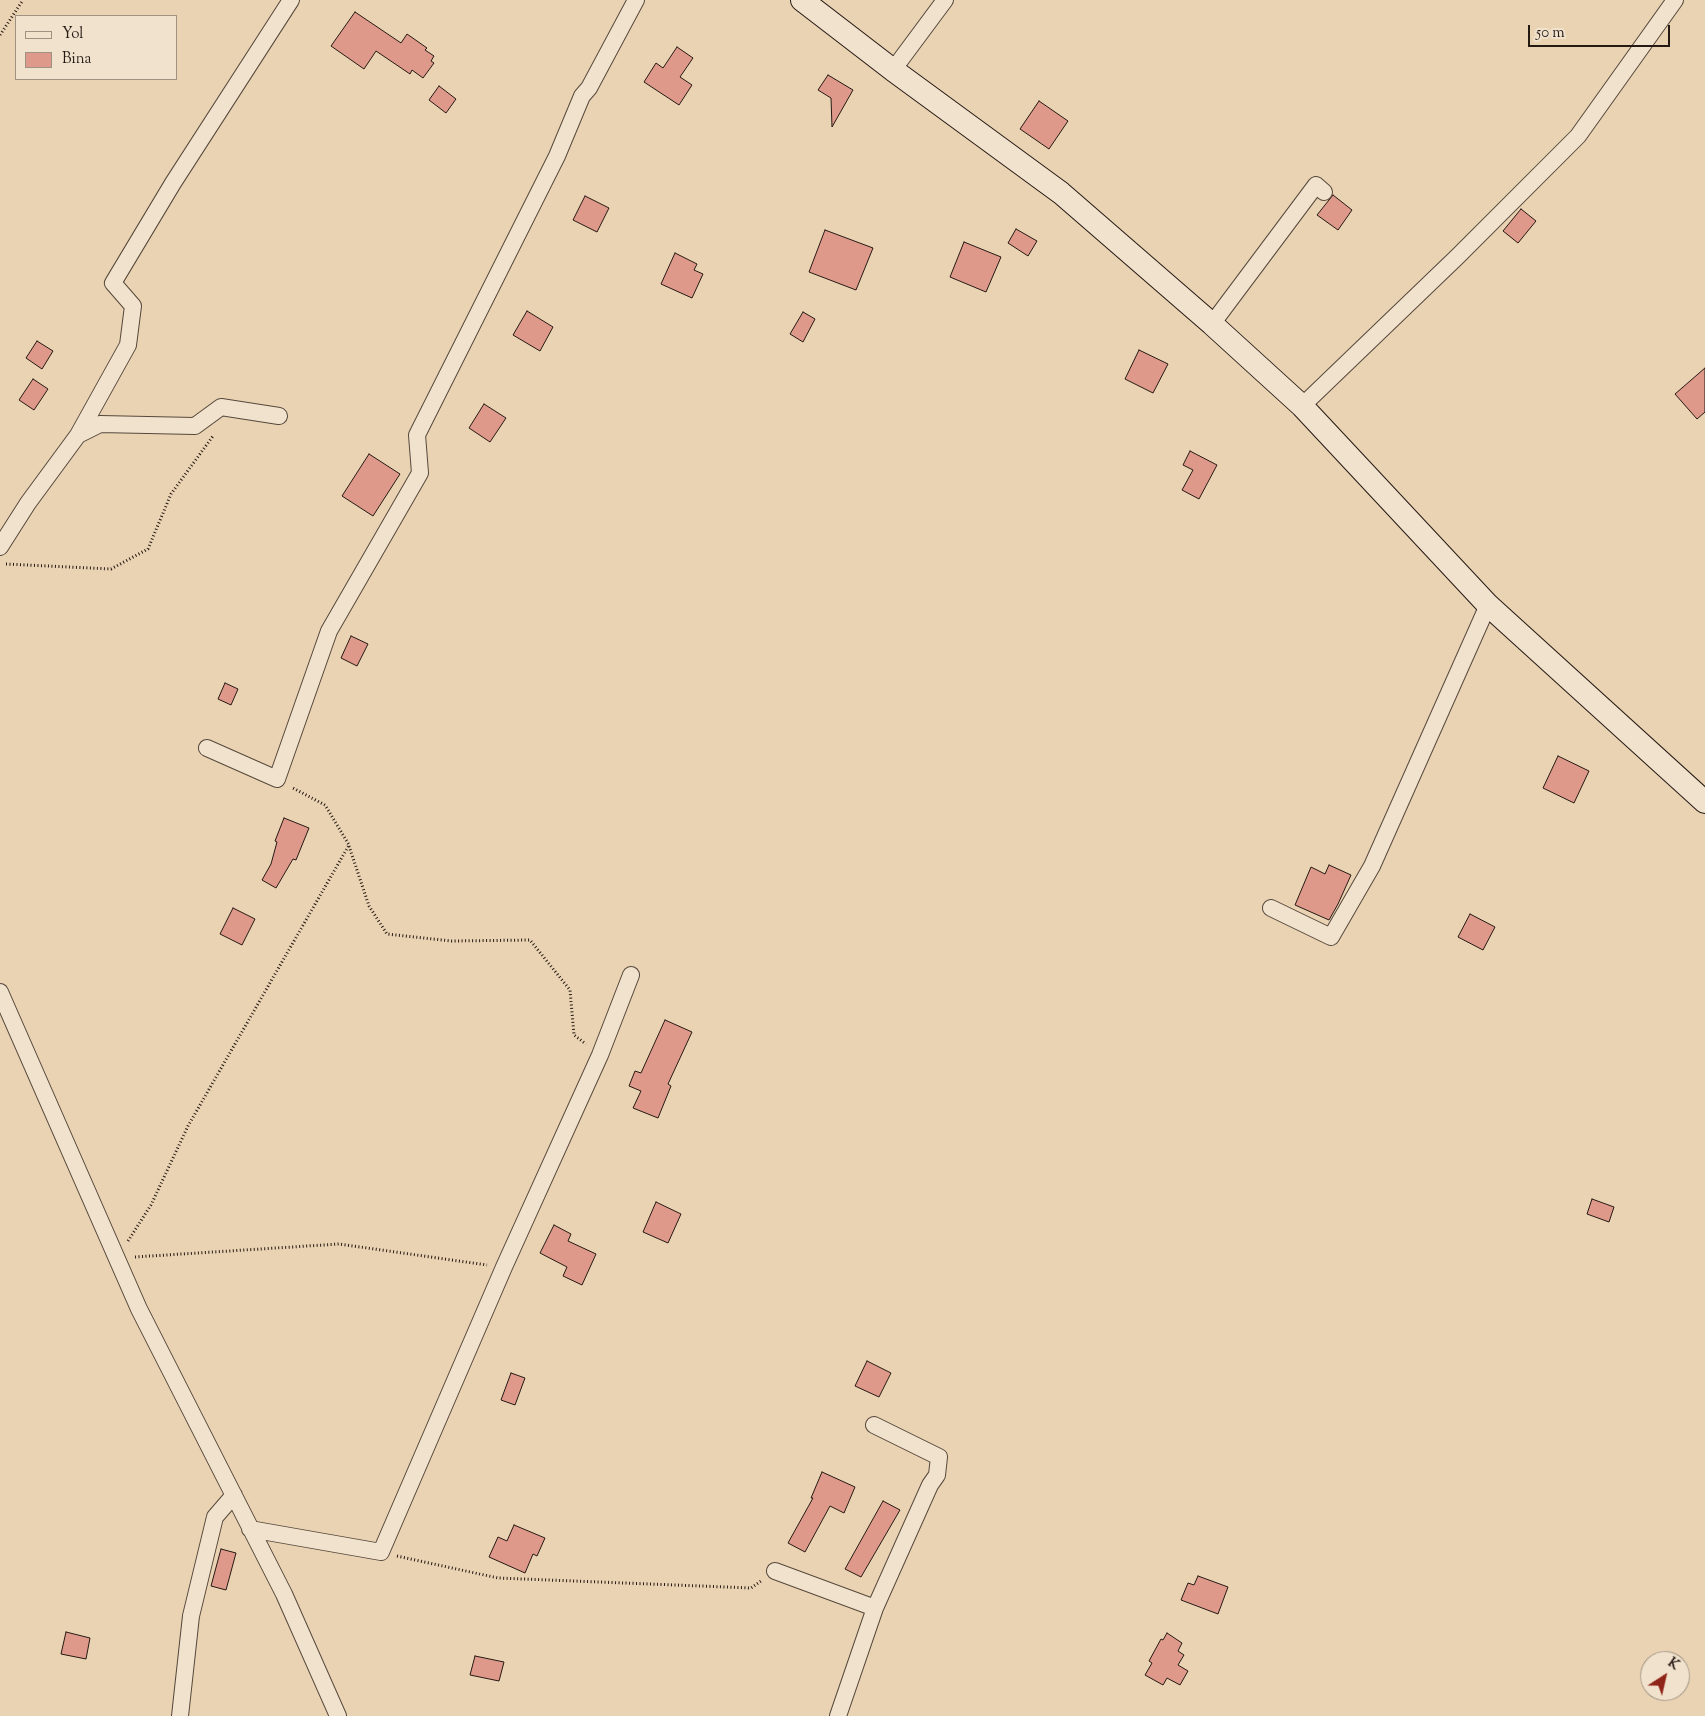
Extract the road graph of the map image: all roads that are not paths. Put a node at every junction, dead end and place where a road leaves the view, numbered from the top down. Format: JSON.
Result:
{"nodes":[{"id":1,"x":291,"y":0,"type":"edge"},
{"id":2,"x":636,"y":0,"type":"edge"},
{"id":3,"x":802,"y":0,"type":"edge"},
{"id":4,"x":945,"y":0,"type":"edge"},
{"id":5,"x":1675,"y":0,"type":"edge"},
{"id":6,"x":893,"y":70,"type":"junction"},
{"id":7,"x":1324,"y":192,"type":"dead end"},
{"id":8,"x":1212,"y":324,"type":"junction"},
{"id":9,"x":1302,"y":406,"type":"junction"},
{"id":10,"x":279,"y":416,"type":"dead end"},
{"id":11,"x":78,"y":435,"type":"junction"},
{"id":12,"x":0,"y":547,"type":"edge"},
{"id":13,"x":1488,"y":604,"type":"junction"},
{"id":14,"x":207,"y":748,"type":"dead end"},
{"id":15,"x":1705,"y":802,"type":"edge"},
{"id":16,"x":1272,"y":908,"type":"dead end"},
{"id":17,"x":631,"y":975,"type":"dead end"},
{"id":18,"x":0,"y":992,"type":"edge"},
{"id":19,"x":874,"y":1425,"type":"dead end"},
{"id":20,"x":234,"y":1495,"type":"junction"},
{"id":21,"x":250,"y":1529,"type":"junction"},
{"id":22,"x":775,"y":1571,"type":"road end"},
{"id":23,"x":874,"y":1608,"type":"junction"},
{"id":24,"x":180,"y":1716,"type":"edge"},
{"id":25,"x":338,"y":1716,"type":"edge"},
{"id":26,"x":838,"y":1716,"type":"edge"}],
"edges":[{"from":1,"to":11,"type":"street"},
{"from":2,"to":14,"type":"street"},
{"from":3,"to":6,"type":"main road"},
{"from":4,"to":6,"type":"street"},
{"from":5,"to":9,"type":"street"},
{"from":6,"to":8,"type":"main road"},
{"from":7,"to":8,"type":"street"},
{"from":8,"to":9,"type":"main road"},
{"from":9,"to":13,"type":"main road"},
{"from":10,"to":11,"type":"street"},
{"from":11,"to":12,"type":"street"},
{"from":13,"to":15,"type":"main road"},
{"from":13,"to":16,"type":"street"},
{"from":17,"to":21,"type":"street"},
{"from":18,"to":20,"type":"street"},
{"from":19,"to":23,"type":"street"},
{"from":20,"to":21,"type":"street"},
{"from":20,"to":24,"type":"street"},
{"from":21,"to":25,"type":"street"},
{"from":22,"to":23,"type":"street"},
{"from":23,"to":26,"type":"street"}]}
